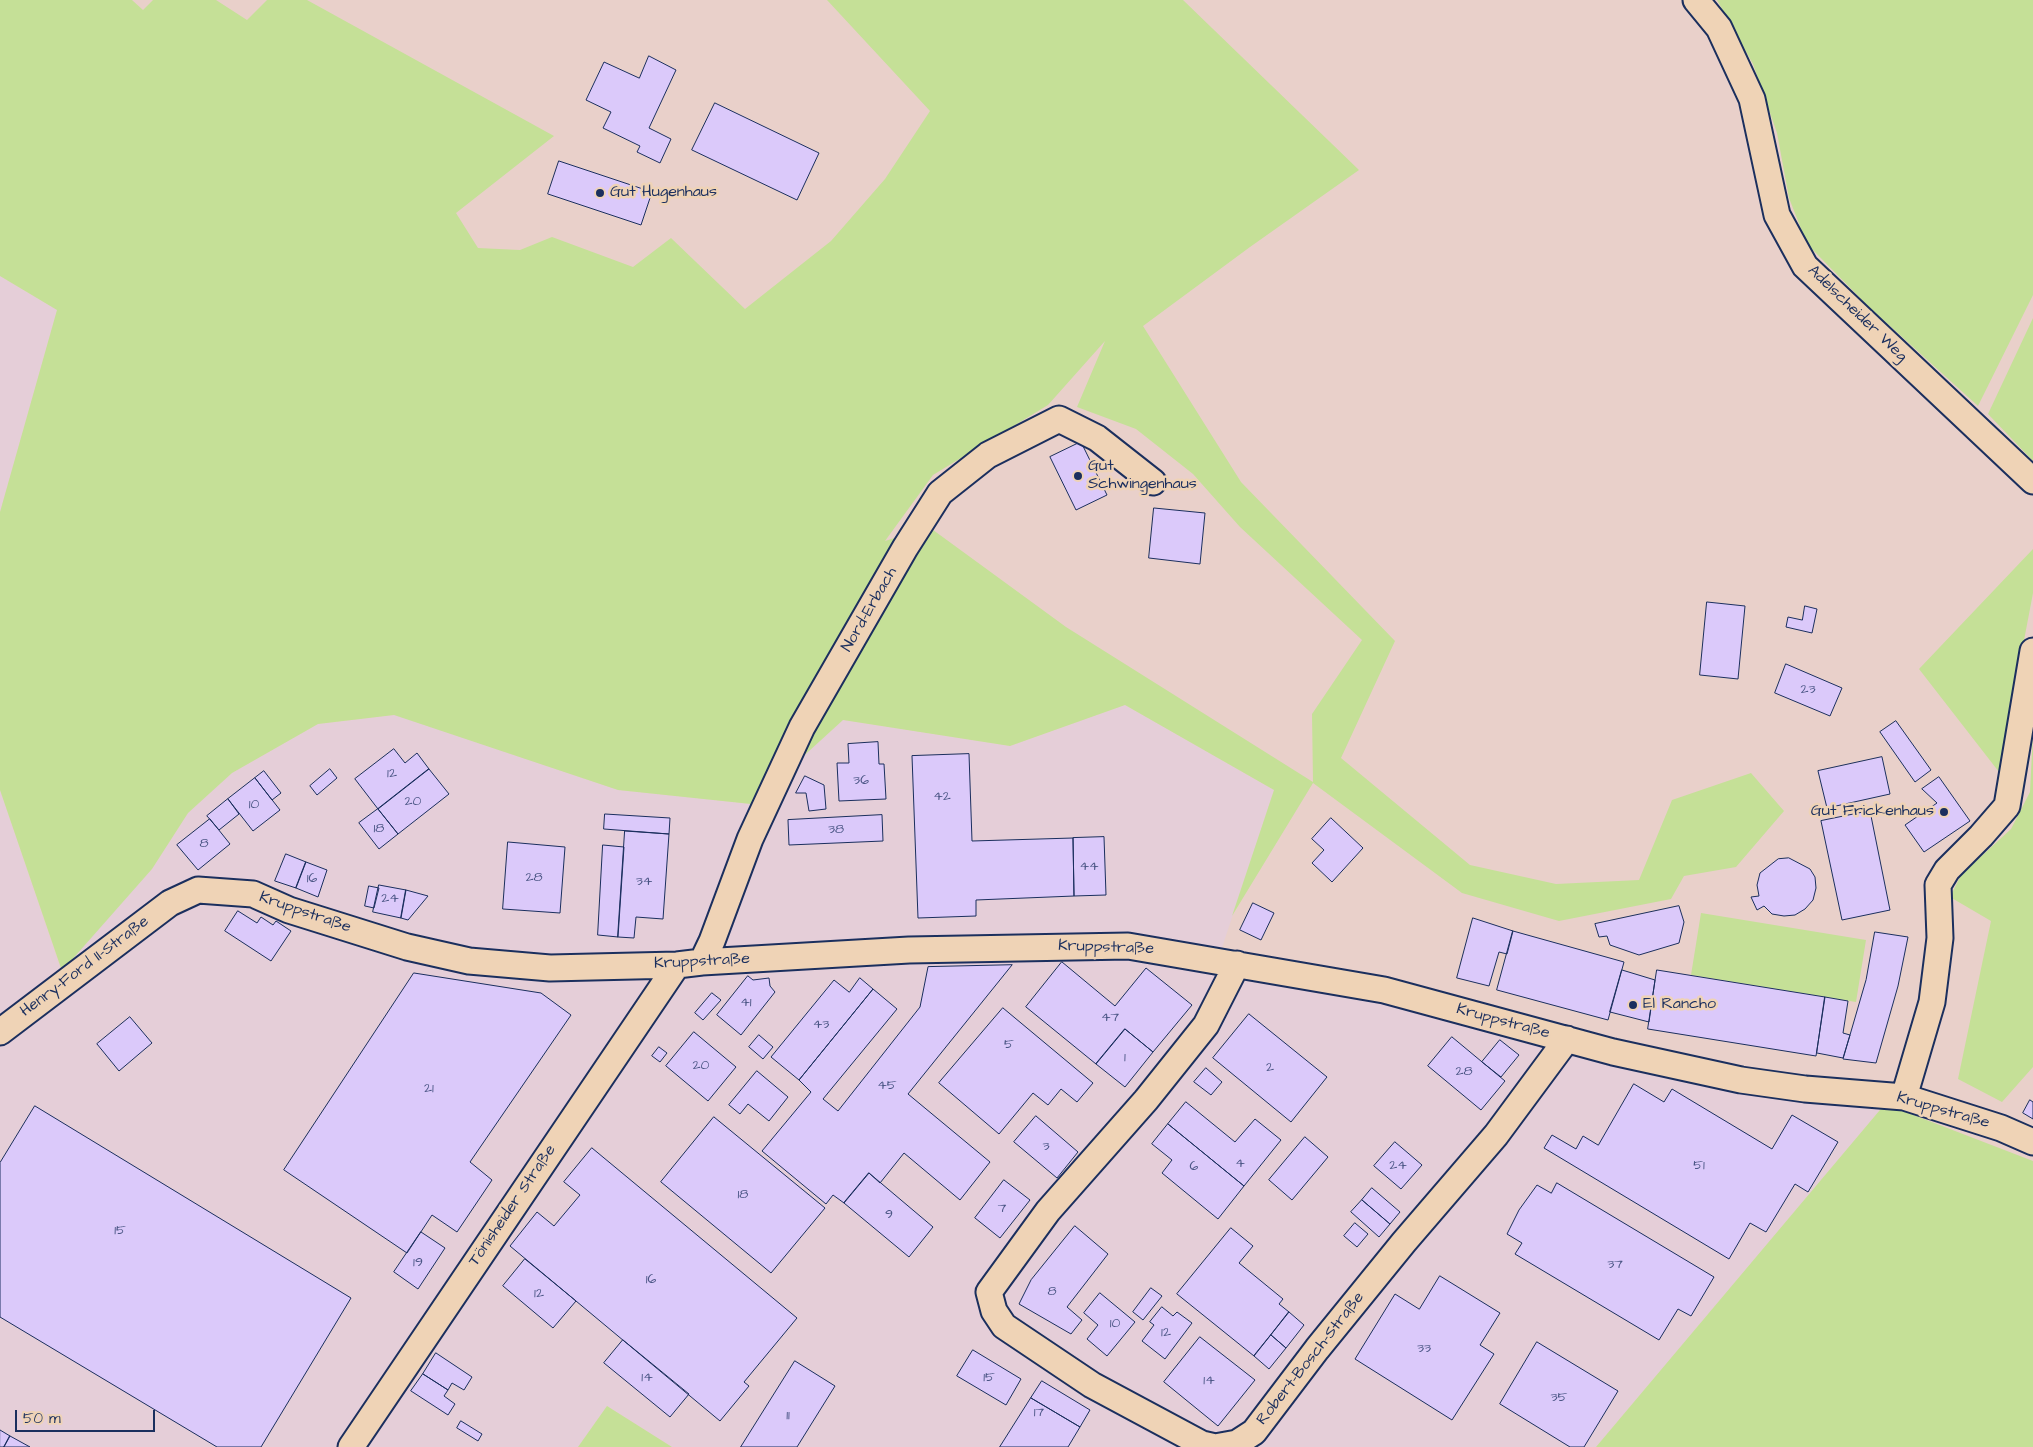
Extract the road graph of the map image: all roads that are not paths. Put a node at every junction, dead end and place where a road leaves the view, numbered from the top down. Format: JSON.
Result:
{"nodes":[{"id":1,"x":1696,"y":0,"type":"edge"},
{"id":2,"x":2033,"y":481,"type":"edge"},
{"id":3,"x":1153,"y":482,"type":"dead end"},
{"id":4,"x":2033,"y":652,"type":"edge"},
{"id":5,"x":170,"y":903,"type":"joint"},
{"id":6,"x":702,"y":962,"type":"junction"},
{"id":7,"x":1237,"y":964,"type":"junction"},
{"id":8,"x":677,"y":965,"type":"junction"},
{"id":9,"x":0,"y":1032,"type":"edge"},
{"id":10,"x":1567,"y":1039,"type":"junction"},
{"id":11,"x":1904,"y":1097,"type":"junction"},
{"id":12,"x":2033,"y":1142,"type":"edge"},
{"id":13,"x":351,"y":1447,"type":"edge"}],
"edges":[{"from":1,"to":2,"type":"street","name":"Adelscheider Weg"},
{"from":3,"to":6,"type":"street","name":"Nord-Erbach"},
{"from":4,"to":11,"type":"street"},
{"from":5,"to":8,"type":"street","name":"Kruppstraße"},
{"from":5,"to":9,"type":"street","name":"Henry-Ford II-Straße"},
{"from":6,"to":7,"type":"street","name":"Kruppstraße"},
{"from":6,"to":8,"type":"street","name":"Kruppstraße"},
{"from":7,"to":10,"type":"street","name":"Kruppstraße"},
{"from":7,"to":10,"type":"street","name":"Robert-Bosch-Straße"},
{"from":8,"to":13,"type":"street","name":"Tönisheider Straße"},
{"from":10,"to":11,"type":"street","name":"Kruppstraße"},
{"from":11,"to":12,"type":"street","name":"Kruppstraße"}]}
